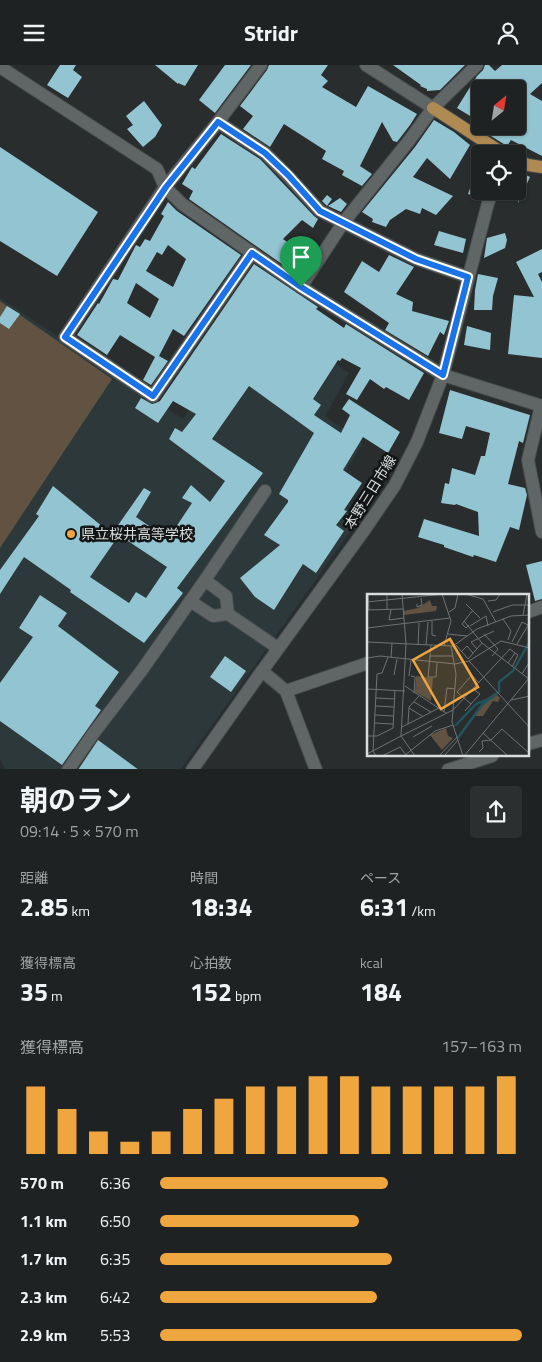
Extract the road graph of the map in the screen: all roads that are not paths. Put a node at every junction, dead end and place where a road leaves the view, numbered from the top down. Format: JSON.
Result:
{"nodes":[{"id":1,"x":261,"y":65,"type":"edge"},
{"id":2,"x":367,"y":65,"type":"edge"},
{"id":3,"x":477,"y":65,"type":"edge"},
{"id":4,"x":0,"y":67,"type":"edge"},
{"id":5,"x":433,"y":108,"type":"junction"},
{"id":6,"x":218,"y":122,"type":"junction"},
{"id":7,"x":490,"y":145,"type":"edge"},
{"id":8,"x":526,"y":164,"type":"edge"},
{"id":9,"x":542,"y":167,"type":"edge"},
{"id":10,"x":166,"y":187,"type":"junction"},
{"id":11,"x":489,"y":200,"type":"edge"},
{"id":12,"x":343,"y":223,"type":"junction"},
{"id":13,"x":252,"y":253,"type":"junction"},
{"id":14,"x":468,"y":277,"type":"junction"},
{"id":15,"x":301,"y":287,"type":"junction"},
{"id":16,"x":443,"y":375,"type":"junction"},
{"id":17,"x":542,"y":406,"type":"edge"},
{"id":18,"x":266,"y":491,"type":"dead end"},
{"id":19,"x":542,"y":532,"type":"edge"},
{"id":20,"x":205,"y":580,"type":"junction"},
{"id":21,"x":190,"y":601,"type":"junction"},
{"id":22,"x":542,"y":607,"type":"edge"},
{"id":23,"x":530,"y":611,"type":"edge"},
{"id":24,"x":228,"y":613,"type":"junction"},
{"id":25,"x":278,"y":648,"type":"junction"},
{"id":26,"x":367,"y":663,"type":"edge"},
{"id":27,"x":262,"y":671,"type":"junction"},
{"id":28,"x":286,"y":691,"type":"junction"},
{"id":29,"x":542,"y":740,"type":"edge"},
{"id":30,"x":530,"y":744,"type":"edge"},
{"id":31,"x":488,"y":761,"type":"edge"},
{"id":32,"x":68,"y":769,"type":"edge"},
{"id":33,"x":192,"y":769,"type":"edge"},
{"id":34,"x":316,"y":769,"type":"edge"},
{"id":35,"x":448,"y":769,"type":"edge"}],
"edges":[{"from":1,"to":6,"type":"street"},
{"from":2,"to":5,"type":"street"},
{"from":3,"to":5,"type":"street"},
{"from":4,"to":10,"type":"street"},
{"from":5,"to":7,"type":"main road"},
{"from":5,"to":12,"type":"street"},
{"from":6,"to":10,"type":"street"},
{"from":6,"to":12,"type":"street"},
{"from":8,"to":9,"type":"main road"},
{"from":10,"to":13,"type":"street"},
{"from":10,"to":13,"type":"street"},
{"from":11,"to":14,"type":"street","name":"本野三日市線"},
{"from":12,"to":14,"type":"street"},
{"from":12,"to":15,"type":"street"},
{"from":13,"to":15,"type":"street"},
{"from":14,"to":16,"type":"street","name":"本野三日市線"},
{"from":15,"to":16,"type":"street"},
{"from":16,"to":17,"type":"street"},
{"from":16,"to":25,"type":"street","name":"本野三日市線"},
{"from":17,"to":19,"type":"street"},
{"from":18,"to":20,"type":"street"},
{"from":20,"to":21,"type":"street"},
{"from":20,"to":24,"type":"street"},
{"from":21,"to":24,"type":"street"},
{"from":21,"to":32,"type":"street"},
{"from":22,"to":23,"type":"street"},
{"from":24,"to":25,"type":"street"},
{"from":25,"to":27,"type":"street","name":"本野三日市線"},
{"from":26,"to":28,"type":"street"},
{"from":27,"to":28,"type":"street"},
{"from":27,"to":33,"type":"street","name":"本野三日市線"},
{"from":28,"to":34,"type":"street"},
{"from":29,"to":30,"type":"street"},
{"from":31,"to":35,"type":"street"}]}
